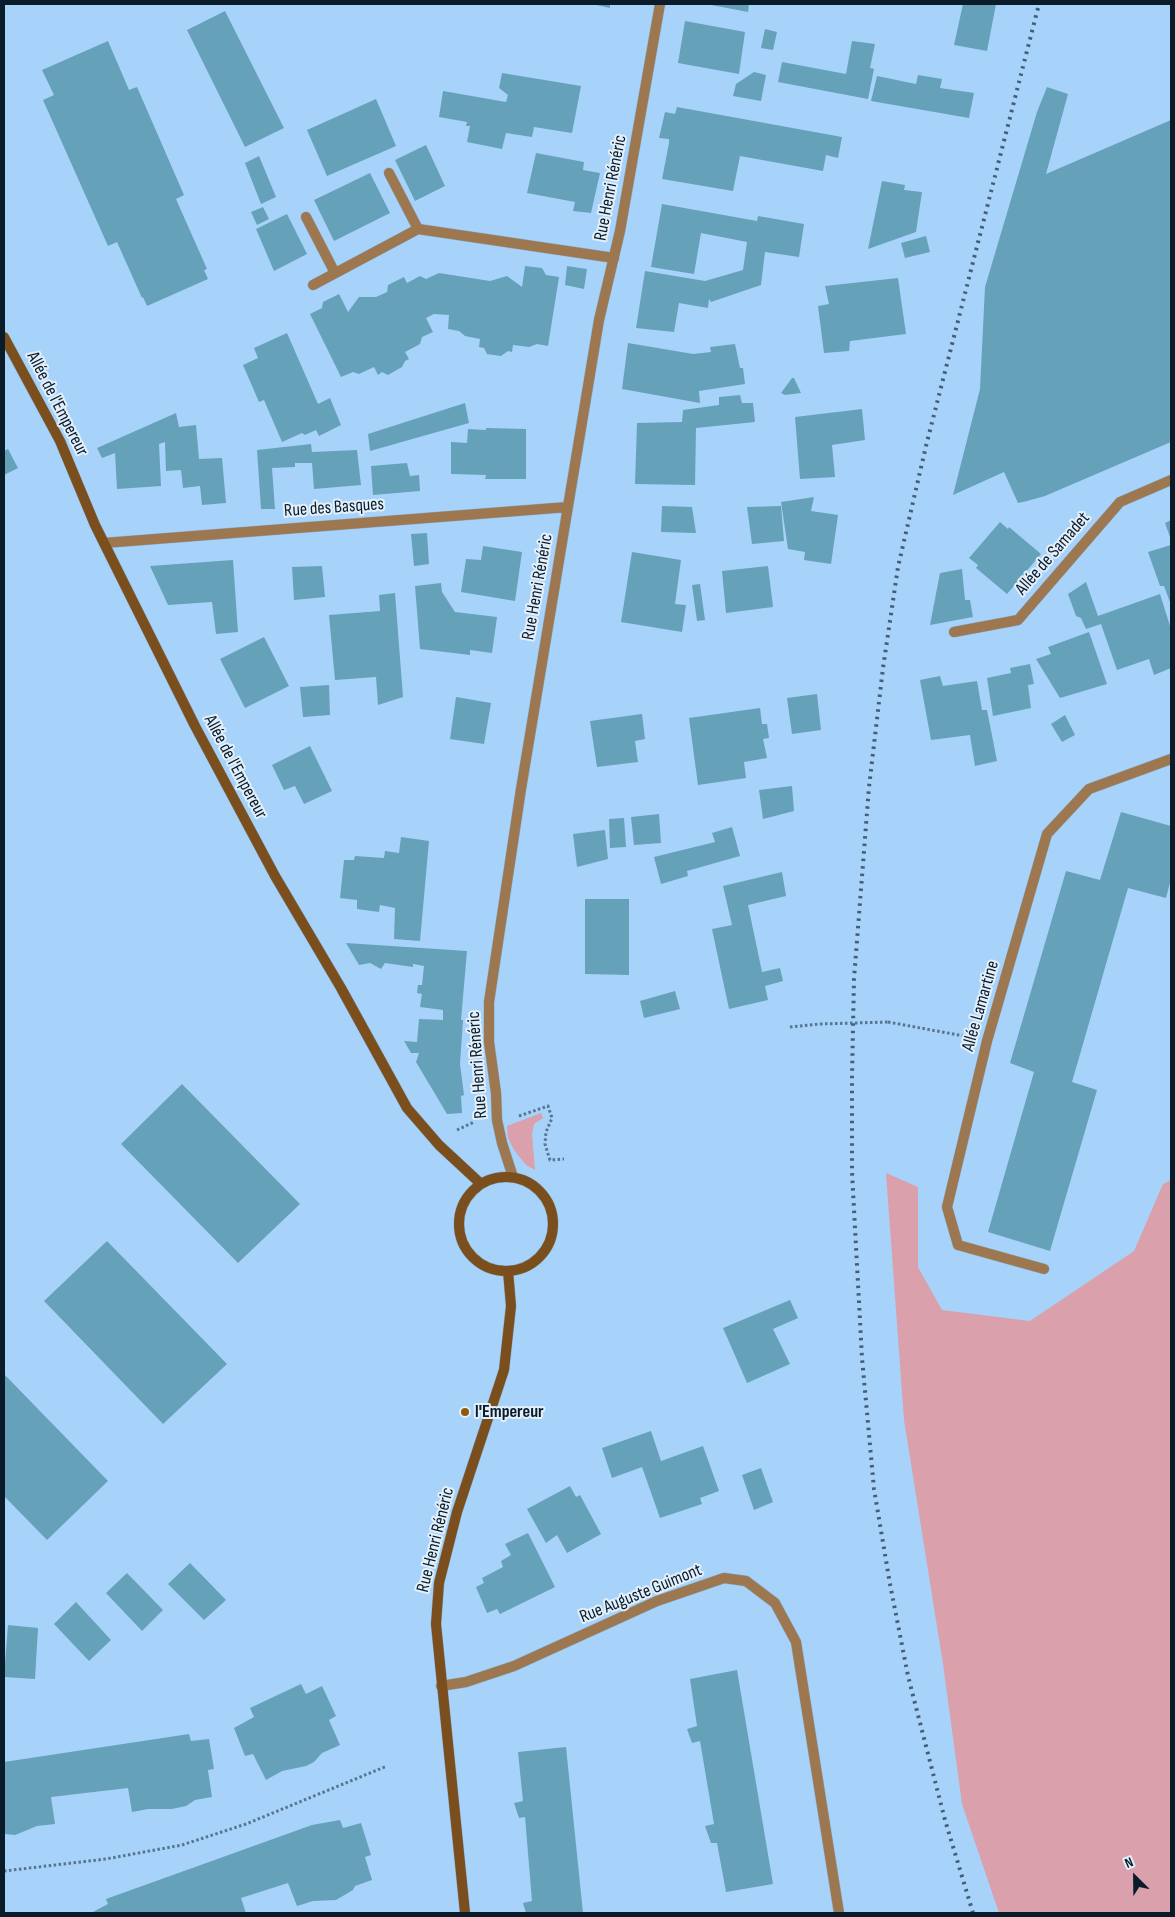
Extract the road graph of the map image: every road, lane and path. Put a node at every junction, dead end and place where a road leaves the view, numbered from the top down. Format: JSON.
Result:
{"nodes":[{"id":1,"x":660,"y":4,"type":"edge"},
{"id":2,"x":389,"y":173,"type":"dead end"},
{"id":3,"x":306,"y":218,"type":"dead end"},
{"id":4,"x":418,"y":229,"type":"junction"},
{"id":5,"x":614,"y":258,"type":"junction"},
{"id":6,"x":335,"y":273,"type":"junction"},
{"id":7,"x":312,"y":285,"type":"dead end"},
{"id":8,"x":4,"y":337,"type":"edge"},
{"id":9,"x":1171,"y":480,"type":"edge"},
{"id":10,"x":568,"y":507,"type":"junction"},
{"id":11,"x":104,"y":543,"type":"junction"},
{"id":12,"x":954,"y":632,"type":"dead end"},
{"id":13,"x":1171,"y":759,"type":"edge"},
{"id":14,"x":790,"y":1026,"type":"dead end"},
{"id":15,"x":987,"y":1041,"type":"junction"},
{"id":16,"x":516,"y":1117,"type":"dead end"},
{"id":17,"x":477,"y":1121,"type":"dead end"},
{"id":18,"x":455,"y":1131,"type":"dead end"},
{"id":19,"x":564,"y":1159,"type":"dead end"},
{"id":20,"x":513,"y":1177,"type":"junction"},
{"id":21,"x":481,"y":1184,"type":"junction"},
{"id":22,"x":1044,"y":1269,"type":"dead end"},
{"id":23,"x":508,"y":1270,"type":"junction"},
{"id":24,"x":441,"y":1686,"type":"junction"},
{"id":25,"x":387,"y":1766,"type":"dead end"},
{"id":26,"x":4,"y":1871,"type":"edge"},
{"id":27,"x":465,"y":1913,"type":"edge"},
{"id":28,"x":839,"y":1913,"type":"edge"}],
"edges":[{"from":1,"to":5,"type":"street","name":"Rue Henri Rénéric"},
{"from":2,"to":4,"type":"street"},
{"from":3,"to":6,"type":"street"},
{"from":4,"to":5,"type":"street"},
{"from":4,"to":6,"type":"street"},
{"from":5,"to":10,"type":"street","name":"Rue Henri Rénéric"},
{"from":6,"to":7,"type":"street"},
{"from":8,"to":11,"type":"street","name":"Allée de l'Empereur"},
{"from":9,"to":12,"type":"street","name":"Allée de Samadet"},
{"from":10,"to":11,"type":"street","name":"Rue des Basques"},
{"from":10,"to":20,"type":"street","name":"Rue Henri Rénéric"},
{"from":11,"to":21,"type":"street","name":"Allée de l'Empereur"},
{"from":13,"to":15,"type":"street","name":"Allée Lamartine"},
{"from":14,"to":15,"type":"path","bridge":true},
{"from":15,"to":22,"type":"street","name":"Allée Lamartine"},
{"from":16,"to":19,"type":"path"},
{"from":17,"to":18,"type":"path"},
{"from":20,"to":21,"type":"street"},
{"from":20,"to":23,"type":"street"},
{"from":21,"to":23,"type":"street"},
{"from":23,"to":24,"type":"street","name":"Rue Henri Rénéric"},
{"from":24,"to":27,"type":"street","name":"Rue Henri Rénéric"},
{"from":24,"to":28,"type":"street","name":"Rue Auguste Guimont"},
{"from":25,"to":26,"type":"path"}]}
